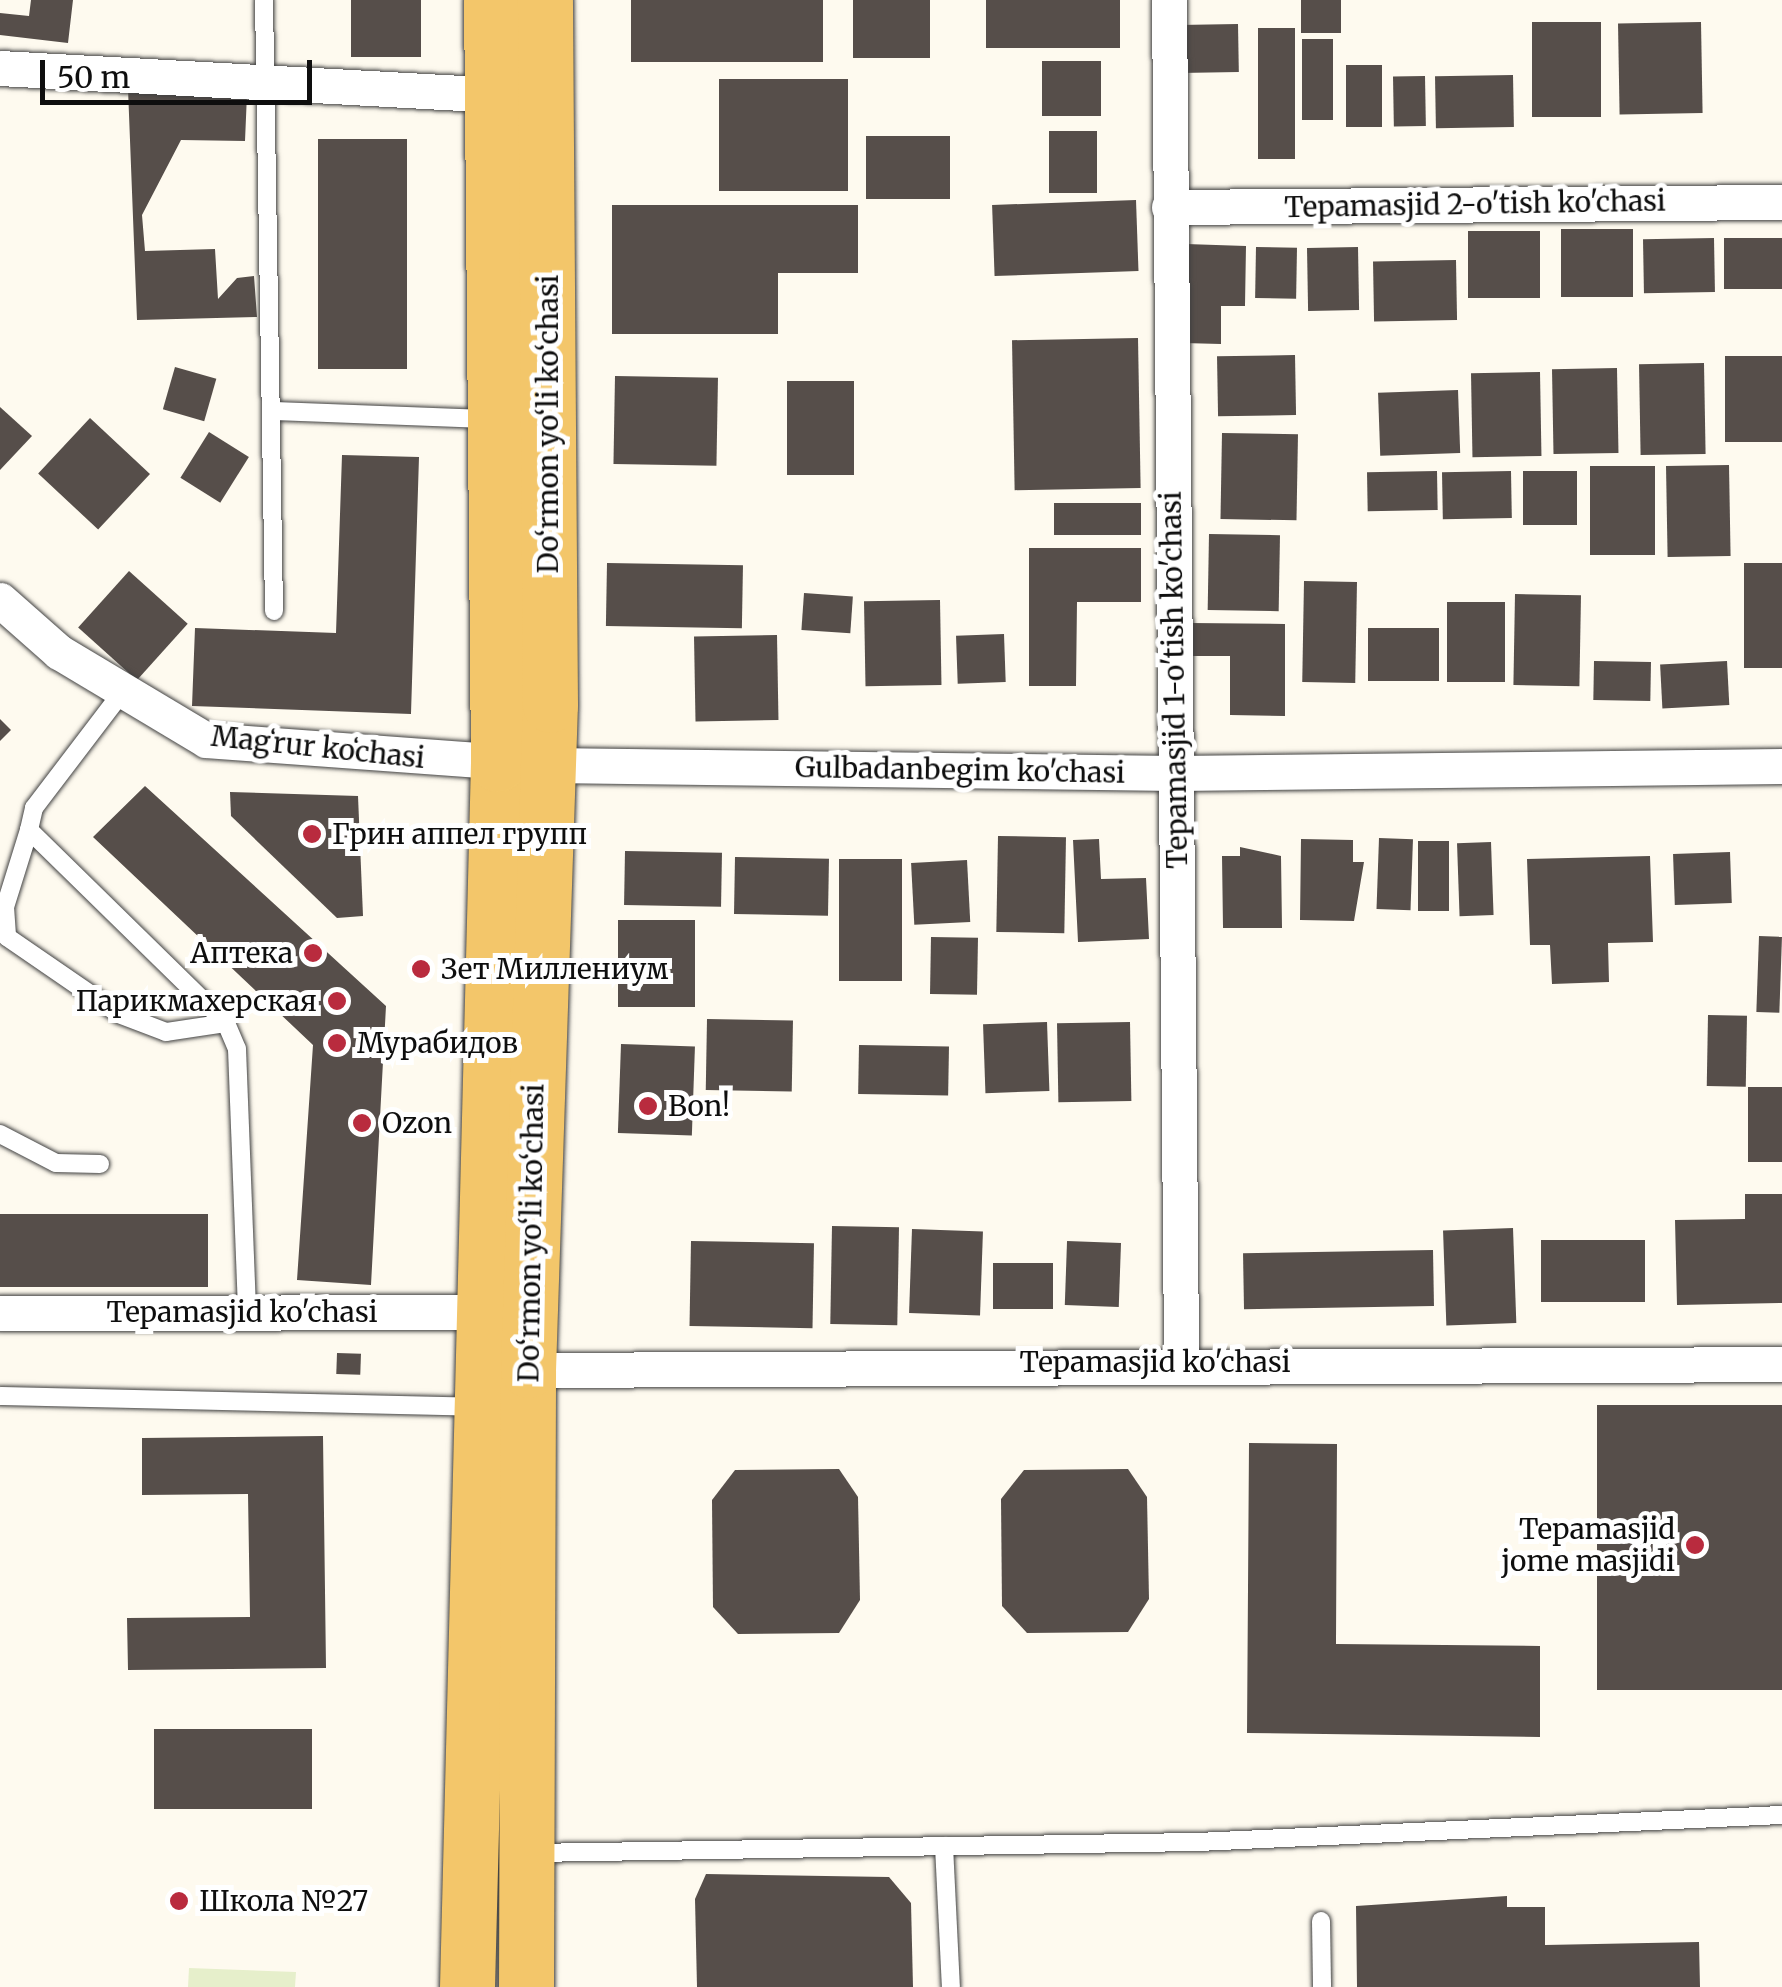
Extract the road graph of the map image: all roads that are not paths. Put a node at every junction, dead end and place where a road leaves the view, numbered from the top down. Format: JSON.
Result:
{"nodes":[{"id":1,"x":264,"y":0,"type":"edge"},
{"id":2,"x":491,"y":0,"type":"edge"},
{"id":3,"x":545,"y":0,"type":"edge"},
{"id":4,"x":1168,"y":0,"type":"edge"},
{"id":5,"x":0,"y":68,"type":"edge"},
{"id":6,"x":491,"y":95,"type":"junction"},
{"id":7,"x":1782,"y":202,"type":"edge"},
{"id":8,"x":1169,"y":207,"type":"junction"},
{"id":9,"x":277,"y":410,"type":"junction"},
{"id":10,"x":496,"y":419,"type":"junction"},
{"id":11,"x":0,"y":600,"type":"edge"},
{"id":12,"x":274,"y":611,"type":"dead end"},
{"id":13,"x":124,"y":691,"type":"junction"},
{"id":14,"x":523,"y":764,"type":"junction"},
{"id":15,"x":1782,"y":766,"type":"edge"},
{"id":16,"x":1176,"y":773,"type":"junction"},
{"id":17,"x":29,"y":830,"type":"junction"},
{"id":18,"x":4,"y":942,"type":"edge"},
{"id":19,"x":226,"y":1022,"type":"junction"},
{"id":20,"x":0,"y":1134,"type":"edge"},
{"id":21,"x":100,"y":1164,"type":"dead end"},
{"id":22,"x":247,"y":1312,"type":"junction"},
{"id":23,"x":483,"y":1312,"type":"junction"},
{"id":24,"x":0,"y":1313,"type":"edge"},
{"id":25,"x":1181,"y":1360,"type":"junction"},
{"id":26,"x":1782,"y":1364,"type":"edge"},
{"id":27,"x":512,"y":1394,"type":"junction"},
{"id":28,"x":0,"y":1396,"type":"edge"},
{"id":29,"x":1782,"y":1816,"type":"edge"},
{"id":30,"x":944,"y":1846,"type":"junction"},
{"id":31,"x":526,"y":1852,"type":"junction"},
{"id":32,"x":1321,"y":1921,"type":"dead end"},
{"id":33,"x":467,"y":1987,"type":"edge"},
{"id":34,"x":526,"y":1987,"type":"edge"},
{"id":35,"x":951,"y":1987,"type":"edge"},
{"id":36,"x":1322,"y":1987,"type":"edge"}],
"edges":[{"from":1,"to":9,"type":"lane"},
{"from":2,"to":6,"type":"main road","name":"Do‘rmon yo‘li ko‘chasi"},
{"from":3,"to":14,"type":"main road","name":"Do‘rmon yo‘li ko‘chasi"},
{"from":4,"to":8,"type":"street","name":"Tepamasjid 1-o'tish ko'chasi"},
{"from":5,"to":6,"type":"street"},
{"from":6,"to":10,"type":"main road","name":"Do‘rmon yo‘li ko‘chasi"},
{"from":7,"to":8,"type":"street","name":"Tepamasjid 2-o'tish ko'chasi"},
{"from":8,"to":16,"type":"street","name":"Tepamasjid 1-o'tish ko'chasi"},
{"from":9,"to":10,"type":"lane"},
{"from":9,"to":12,"type":"lane"},
{"from":10,"to":14,"type":"main road","name":"Do‘rmon yo‘li ko‘chasi"},
{"from":11,"to":13,"type":"street","name":"Magʻrur koʻchasi"},
{"from":13,"to":14,"type":"street","name":"Magʻrur koʻchasi"},
{"from":13,"to":17,"type":"lane"},
{"from":14,"to":16,"type":"street","name":"Gulbadanbegim ko'chasi"},
{"from":14,"to":23,"type":"main road","name":"Do‘rmon yo‘li ko‘chasi"},
{"from":14,"to":27,"type":"main road","name":"Do‘rmon yo‘li ko‘chasi"},
{"from":15,"to":16,"type":"street","name":"Gulbadanbegim ko'chasi"},
{"from":16,"to":25,"type":"street","name":"Tepamasjid 1-o'tish ko'chasi"},
{"from":17,"to":18,"type":"lane"},
{"from":17,"to":19,"type":"lane"},
{"from":18,"to":19,"type":"lane"},
{"from":19,"to":22,"type":"lane"},
{"from":20,"to":21,"type":"lane"},
{"from":22,"to":23,"type":"street","name":"Tepamasjid ko'chasi"},
{"from":22,"to":24,"type":"street","name":"Tepamasjid ko'chasi"},
{"from":23,"to":27,"type":"main road","name":"Do‘rmon yo‘li ko‘chasi"},
{"from":25,"to":26,"type":"street","name":"Tepamasjid ko'chasi"},
{"from":25,"to":27,"type":"street","name":"Tepamasjid ko'chasi"},
{"from":27,"to":28,"type":"lane"},
{"from":27,"to":31,"type":"main road","name":"Do‘rmon yo‘li ko‘chasi"},
{"from":27,"to":33,"type":"main road","name":"Do‘rmon yo‘li ko‘chasi"},
{"from":29,"to":30,"type":"lane"},
{"from":30,"to":31,"type":"lane"},
{"from":30,"to":35,"type":"lane"},
{"from":31,"to":34,"type":"main road","name":"Do‘rmon yo‘li ko‘chasi"},
{"from":32,"to":36,"type":"lane"}]}
